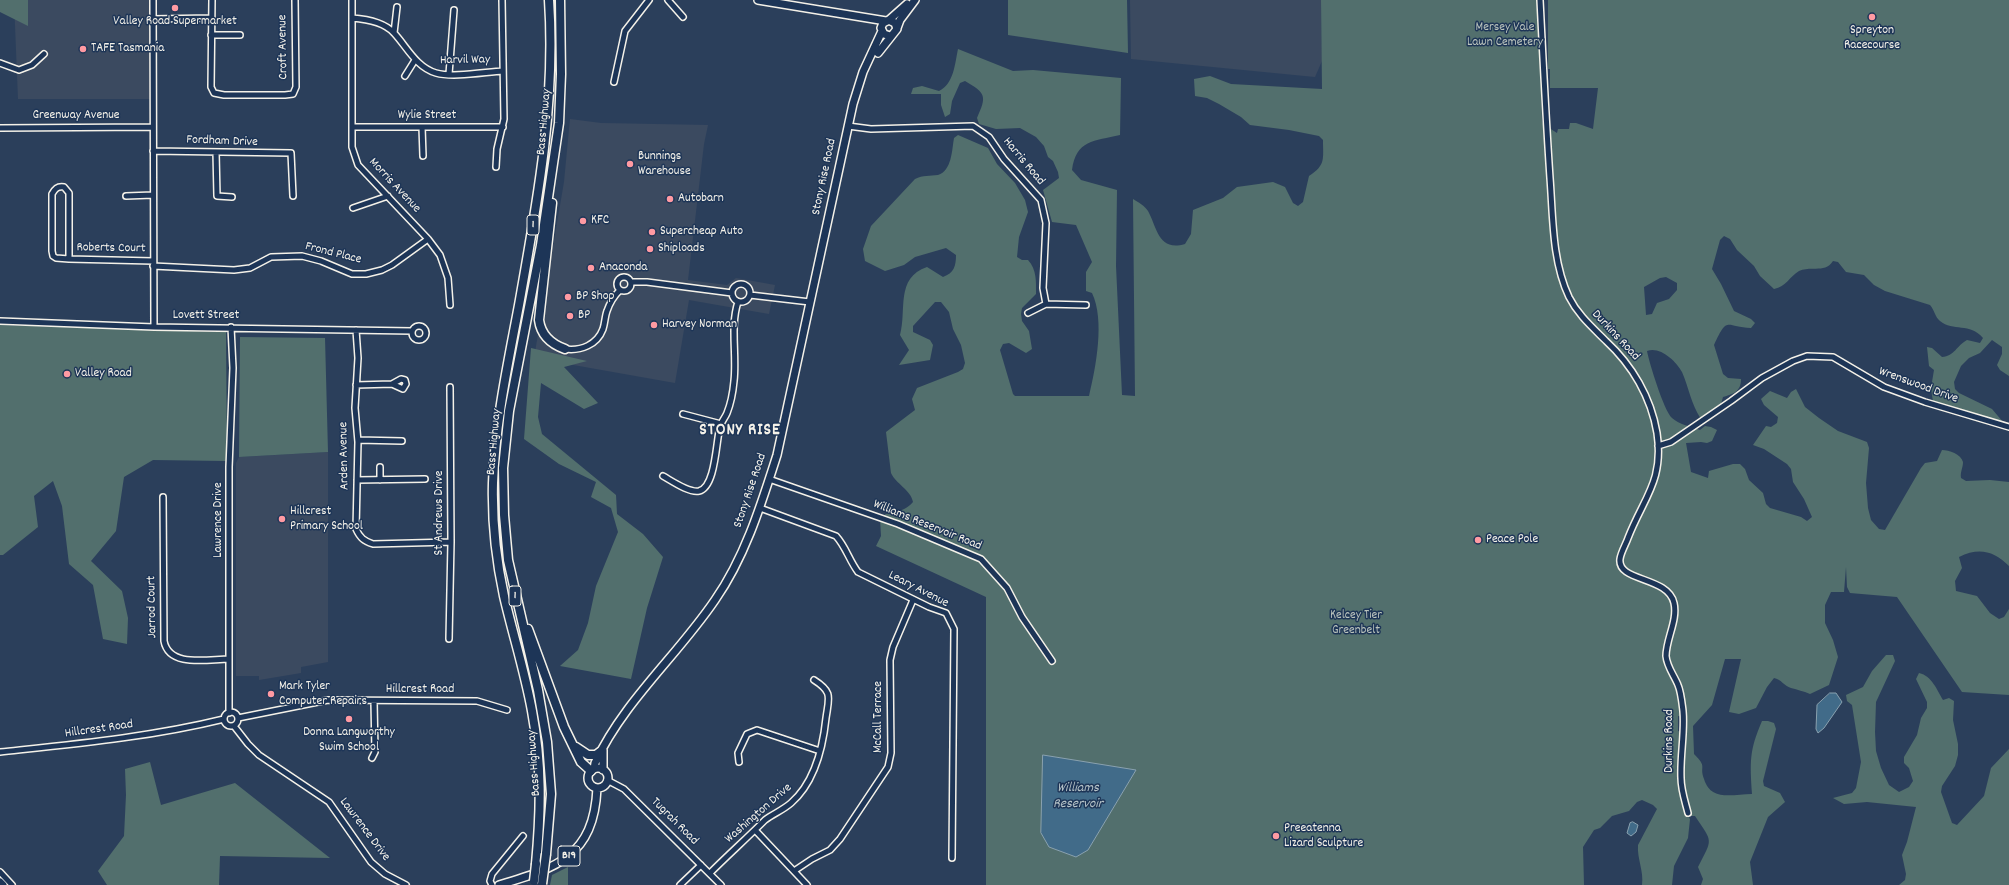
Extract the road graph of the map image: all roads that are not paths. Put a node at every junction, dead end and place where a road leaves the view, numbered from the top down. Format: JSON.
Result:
{"nodes":[{"id":1,"x":153,"y":0,"type":"edge"},
{"id":2,"x":212,"y":0,"type":"edge"},
{"id":3,"x":295,"y":0,"type":"edge"},
{"id":4,"x":352,"y":0,"type":"edge"},
{"id":5,"x":502,"y":0,"type":"edge"},
{"id":6,"x":549,"y":0,"type":"edge"},
{"id":7,"x":560,"y":0,"type":"edge"},
{"id":8,"x":649,"y":0,"type":"edge"},
{"id":9,"x":668,"y":0,"type":"edge"},
{"id":10,"x":758,"y":0,"type":"edge"},
{"id":11,"x":910,"y":0,"type":"edge"},
{"id":12,"x":915,"y":0,"type":"edge"},
{"id":13,"x":1540,"y":0,"type":"edge"},
{"id":14,"x":397,"y":7,"type":"dead end"},
{"id":15,"x":454,"y":10,"type":"dead end"},
{"id":16,"x":211,"y":18,"type":"junction"},
{"id":17,"x":352,"y":18,"type":"junction"},
{"id":18,"x":683,"y":18,"type":"dead end"},
{"id":19,"x":867,"y":18,"type":"junction"},
{"id":20,"x":153,"y":19,"type":"junction"},
{"id":21,"x":888,"y":20,"type":"junction"},
{"id":22,"x":897,"y":29,"type":"junction"},
{"id":23,"x":882,"y":30,"type":"junction"},
{"id":24,"x":394,"y":33,"type":"junction"},
{"id":25,"x":211,"y":34,"type":"junction"},
{"id":26,"x":240,"y":35,"type":"dead end"},
{"id":27,"x":890,"y":36,"type":"junction"},
{"id":28,"x":44,"y":54,"type":"dead end"},
{"id":29,"x":415,"y":60,"type":"junction"},
{"id":30,"x":0,"y":63,"type":"edge"},
{"id":31,"x":503,"y":71,"type":"junction"},
{"id":32,"x":449,"y":74,"type":"junction"},
{"id":33,"x":404,"y":76,"type":"dead end"},
{"id":34,"x":614,"y":82,"type":"dead end"},
{"id":35,"x":858,"y":86,"type":"junction"},
{"id":36,"x":848,"y":126,"type":"junction"},
{"id":37,"x":153,"y":127,"type":"junction"},
{"id":38,"x":352,"y":127,"type":"junction"},
{"id":39,"x":422,"y":127,"type":"junction"},
{"id":40,"x":503,"y":127,"type":"junction"},
{"id":41,"x":0,"y":128,"type":"edge"},
{"id":42,"x":153,"y":151,"type":"junction"},
{"id":43,"x":216,"y":152,"type":"junction"},
{"id":44,"x":423,"y":156,"type":"dead end"},
{"id":45,"x":496,"y":167,"type":"dead end"},
{"id":46,"x":553,"y":167,"type":"junction"},
{"id":47,"x":153,"y":195,"type":"junction"},
{"id":48,"x":126,"y":196,"type":"dead end"},
{"id":49,"x":292,"y":196,"type":"dead end"},
{"id":50,"x":388,"y":196,"type":"junction"},
{"id":51,"x":232,"y":197,"type":"dead end"},
{"id":52,"x":353,"y":208,"type":"dead end"},
{"id":53,"x":428,"y":239,"type":"junction"},
{"id":54,"x":69,"y":259,"type":"junction"},
{"id":55,"x":153,"y":263,"type":"junction"},
{"id":56,"x":631,"y":282,"type":"junction"},
{"id":57,"x":620,"y":290,"type":"junction"},
{"id":58,"x":732,"y":293,"type":"junction"},
{"id":59,"x":750,"y":294,"type":"junction"},
{"id":60,"x":738,"y":302,"type":"junction"},
{"id":61,"x":810,"y":302,"type":"junction"},
{"id":62,"x":1046,"y":304,"type":"junction"},
{"id":63,"x":450,"y":305,"type":"dead end"},
{"id":64,"x":1086,"y":305,"type":"dead end"},
{"id":65,"x":1028,"y":314,"type":"dead end"},
{"id":66,"x":0,"y":321,"type":"edge"},
{"id":67,"x":154,"y":327,"type":"junction"},
{"id":68,"x":232,"y":327,"type":"junction"},
{"id":69,"x":356,"y":330,"type":"junction"},
{"id":70,"x":412,"y":331,"type":"dead end"},
{"id":71,"x":565,"y":349,"type":"joint"},
{"id":72,"x":356,"y":384,"type":"junction"},
{"id":73,"x":392,"y":384,"type":"dead end"},
{"id":74,"x":450,"y":387,"type":"dead end"},
{"id":75,"x":683,"y":414,"type":"dead end"},
{"id":76,"x":721,"y":424,"type":"junction"},
{"id":77,"x":2009,"y":427,"type":"edge"},
{"id":78,"x":358,"y":440,"type":"junction"},
{"id":79,"x":402,"y":441,"type":"dead end"},
{"id":80,"x":1658,"y":446,"type":"junction"},
{"id":81,"x":380,"y":468,"type":"dead end"},
{"id":82,"x":663,"y":476,"type":"dead end"},
{"id":83,"x":425,"y":479,"type":"dead end"},
{"id":84,"x":770,"y":479,"type":"junction"},
{"id":85,"x":357,"y":480,"type":"junction"},
{"id":86,"x":380,"y":480,"type":"junction"},
{"id":87,"x":163,"y":497,"type":"dead end"},
{"id":88,"x":760,"y":508,"type":"junction"},
{"id":89,"x":451,"y":542,"type":"junction"},
{"id":90,"x":511,"y":577,"type":"junction"},
{"id":91,"x":913,"y":600,"type":"junction"},
{"id":92,"x":449,"y":639,"type":"dead end"},
{"id":93,"x":229,"y":659,"type":"junction"},
{"id":94,"x":1052,"y":661,"type":"dead end"},
{"id":95,"x":814,"y":680,"type":"dead end"},
{"id":96,"x":374,"y":701,"type":"junction"},
{"id":97,"x":507,"y":710,"type":"dead end"},
{"id":98,"x":229,"y":712,"type":"junction"},
{"id":99,"x":238,"y":718,"type":"junction"},
{"id":100,"x":224,"y":719,"type":"junction"},
{"id":101,"x":234,"y":726,"type":"junction"},
{"id":102,"x":573,"y":745,"type":"junction"},
{"id":103,"x":602,"y":749,"type":"junction"},
{"id":104,"x":820,"y":751,"type":"junction"},
{"id":105,"x":0,"y":752,"type":"edge"},
{"id":106,"x":372,"y":758,"type":"dead end"},
{"id":107,"x":739,"y":762,"type":"dead end"},
{"id":108,"x":593,"y":770,"type":"junction"},
{"id":109,"x":603,"y":770,"type":"junction"},
{"id":110,"x":607,"y":780,"type":"junction"},
{"id":111,"x":597,"y":788,"type":"junction"},
{"id":112,"x":1688,"y":813,"type":"dead end"},
{"id":113,"x":755,"y":830,"type":"junction"},
{"id":114,"x":523,"y":836,"type":"dead end"},
{"id":115,"x":952,"y":858,"type":"dead end"},
{"id":116,"x":701,"y":865,"type":"junction"},
{"id":117,"x":794,"y":871,"type":"junction"},
{"id":118,"x":0,"y":872,"type":"edge"},
{"id":119,"x":710,"y":873,"type":"junction"},
{"id":120,"x":0,"y":882,"type":"edge"},
{"id":121,"x":538,"y":884,"type":"edge"},
{"id":122,"x":3,"y":885,"type":"edge"},
{"id":123,"x":12,"y":885,"type":"edge"},
{"id":124,"x":406,"y":885,"type":"edge"},
{"id":125,"x":492,"y":885,"type":"edge"},
{"id":126,"x":499,"y":885,"type":"edge"},
{"id":127,"x":680,"y":885,"type":"edge"},
{"id":128,"x":721,"y":885,"type":"edge"},
{"id":129,"x":807,"y":885,"type":"edge"}],
"edges":[{"from":1,"to":20,"type":"street"},
{"from":2,"to":16,"type":"street"},
{"from":3,"to":25,"type":"street","name":"Croft Avenue"},
{"from":4,"to":17,"type":"street","name":"Morris Avenue"},
{"from":5,"to":31,"type":"street"},
{"from":6,"to":121,"type":"highway","name":"Bass Highway","number":"1","bridge":true},
{"from":7,"to":46,"type":"highway","name":"Bass Highway","number":"1"},
{"from":8,"to":34,"type":"street"},
{"from":9,"to":18,"type":"street"},
{"from":10,"to":19,"type":"main road"},
{"from":11,"to":21,"type":"main road"},
{"from":12,"to":22,"type":"main road"},
{"from":13,"to":80,"type":"street","name":"Durkins Road"},
{"from":14,"to":24,"type":"street"},
{"from":15,"to":32,"type":"street"},
{"from":16,"to":20,"type":"street"},
{"from":16,"to":25,"type":"street"},
{"from":17,"to":24,"type":"street","name":"Harvil Way"},
{"from":17,"to":38,"type":"street","name":"Morris Avenue"},
{"from":19,"to":21,"type":"main road"},
{"from":19,"to":23,"type":"main road"},
{"from":20,"to":37,"type":"street"},
{"from":21,"to":22,"type":"main road"},
{"from":21,"to":23,"type":"main road","name":"Stony Rise Road"},
{"from":22,"to":27,"type":"main road","name":"Stony Rise Road"},
{"from":23,"to":27,"type":"main road"},
{"from":23,"to":35,"type":"main road","name":"Stony Rise Road"},
{"from":24,"to":29,"type":"street","name":"Harvil Way"},
{"from":25,"to":26,"type":"street"},
{"from":27,"to":35,"type":"main road","name":"Stony Rise Road"},
{"from":28,"to":30,"type":"street"},
{"from":29,"to":32,"type":"street","name":"Harvil Way"},
{"from":29,"to":33,"type":"street"},
{"from":31,"to":32,"type":"street","name":"Harvil Way"},
{"from":31,"to":40,"type":"street"},
{"from":35,"to":36,"type":"main road","name":"Stony Rise Road"},
{"from":36,"to":61,"type":"main road","name":"Stony Rise Road"},
{"from":36,"to":62,"type":"street","name":"Harris Road"},
{"from":37,"to":41,"type":"street","name":"Greenway Avenue"},
{"from":37,"to":42,"type":"street"},
{"from":38,"to":39,"type":"street","name":"Wylie Street"},
{"from":38,"to":50,"type":"street","name":"Morris Avenue"},
{"from":39,"to":40,"type":"street","name":"Wylie Street"},
{"from":39,"to":44,"type":"street"},
{"from":40,"to":45,"type":"street"},
{"from":42,"to":43,"type":"street","name":"Fordham Drive"},
{"from":42,"to":47,"type":"street"},
{"from":43,"to":49,"type":"street","name":"Fordham Drive"},
{"from":43,"to":51,"type":"street"},
{"from":46,"to":71,"type":"highway"},
{"from":46,"to":90,"type":"highway","name":"Bass Highway","number":"1"},
{"from":47,"to":48,"type":"street"},
{"from":47,"to":55,"type":"street"},
{"from":50,"to":52,"type":"street"},
{"from":50,"to":53,"type":"street","name":"Morris Avenue"},
{"from":53,"to":55,"type":"street","name":"Frond Place"},
{"from":53,"to":63,"type":"street","name":"Morris Avenue"},
{"from":54,"to":54,"type":"street","name":"Roberts Court"},
{"from":54,"to":55,"type":"street","name":"Roberts Court"},
{"from":55,"to":67,"type":"street"},
{"from":56,"to":57,"type":"street"},
{"from":56,"to":57,"type":"street"},
{"from":56,"to":58,"type":"street"},
{"from":57,"to":71,"type":"street"},
{"from":58,"to":59,"type":"street"},
{"from":58,"to":60,"type":"street"},
{"from":59,"to":60,"type":"street"},
{"from":59,"to":61,"type":"street"},
{"from":60,"to":76,"type":"street"},
{"from":61,"to":84,"type":"main road","name":"Stony Rise Road"},
{"from":62,"to":64,"type":"street"},
{"from":62,"to":65,"type":"street"},
{"from":66,"to":67,"type":"street","name":"Lovett Street"},
{"from":67,"to":68,"type":"street","name":"Lovett Street"},
{"from":68,"to":69,"type":"street","name":"Lovett Street"},
{"from":68,"to":93,"type":"street","name":"Lawrence Drive"},
{"from":69,"to":70,"type":"street","name":"Lovett Street"},
{"from":69,"to":72,"type":"street","name":"Arden Avenue"},
{"from":72,"to":73,"type":"street"},
{"from":72,"to":78,"type":"street","name":"Arden Avenue"},
{"from":74,"to":89,"type":"street","name":"St Andrews Drive"},
{"from":75,"to":76,"type":"street"},
{"from":76,"to":82,"type":"street"},
{"from":77,"to":80,"type":"street","name":"Wrenswood Drive"},
{"from":78,"to":79,"type":"street"},
{"from":78,"to":85,"type":"street","name":"Arden Avenue"},
{"from":80,"to":112,"type":"street","name":"Durkins Road"},
{"from":81,"to":86,"type":"street"},
{"from":83,"to":86,"type":"street"},
{"from":84,"to":88,"type":"main road","name":"Stony Rise Road"},
{"from":84,"to":94,"type":"street","name":"Williams Reservoir Road"},
{"from":85,"to":86,"type":"street"},
{"from":85,"to":89,"type":"street","name":"Arden Avenue"},
{"from":87,"to":93,"type":"street","name":"Jarrod Court"},
{"from":88,"to":91,"type":"street","name":"Leary Avenue"},
{"from":88,"to":103,"type":"main road","name":"Stony Rise Road"},
{"from":89,"to":92,"type":"street","name":"St Andrews Drive"},
{"from":90,"to":102,"type":"highway"},
{"from":90,"to":121,"type":"highway","name":"Bass Highway","number":"1","bridge":true},
{"from":91,"to":115,"type":"street","name":"Leary Avenue"},
{"from":91,"to":117,"type":"street","name":"McCall Terrace"},
{"from":93,"to":98,"type":"street","name":"Lawrence Drive"},
{"from":95,"to":104,"type":"street","name":"Washington Drive"},
{"from":96,"to":97,"type":"street","name":"Hillcrest Road"},
{"from":96,"to":99,"type":"street","name":"Hillcrest Road"},
{"from":96,"to":106,"type":"street"},
{"from":98,"to":99,"type":"street"},
{"from":98,"to":100,"type":"street"},
{"from":99,"to":101,"type":"street"},
{"from":100,"to":101,"type":"street"},
{"from":100,"to":105,"type":"street","name":"Hillcrest Road"},
{"from":101,"to":124,"type":"street","name":"Lawrence Drive"},
{"from":102,"to":103,"type":"highway"},
{"from":102,"to":108,"type":"highway"},
{"from":103,"to":108,"type":"main road","name":"Stony Rise Road"},
{"from":103,"to":109,"type":"main road","name":"Stony Rise Road"},
{"from":104,"to":107,"type":"street"},
{"from":104,"to":113,"type":"street","name":"Washington Drive"},
{"from":108,"to":109,"type":"main road"},
{"from":108,"to":111,"type":"main road"},
{"from":109,"to":110,"type":"main road"},
{"from":110,"to":111,"type":"main road"},
{"from":110,"to":116,"type":"street","name":"Tugrah Road"},
{"from":111,"to":126,"type":"main road","number":"B19"},
{"from":113,"to":117,"type":"street"},
{"from":113,"to":119,"type":"street","name":"Washington Drive"},
{"from":114,"to":125,"type":"street"},
{"from":116,"to":119,"type":"street","name":"Tugrah Road"},
{"from":116,"to":127,"type":"street"},
{"from":117,"to":129,"type":"street"},
{"from":118,"to":123,"type":"street"},
{"from":119,"to":128,"type":"street","name":"Tugrah Road"},
{"from":120,"to":122,"type":"main road"}]}
